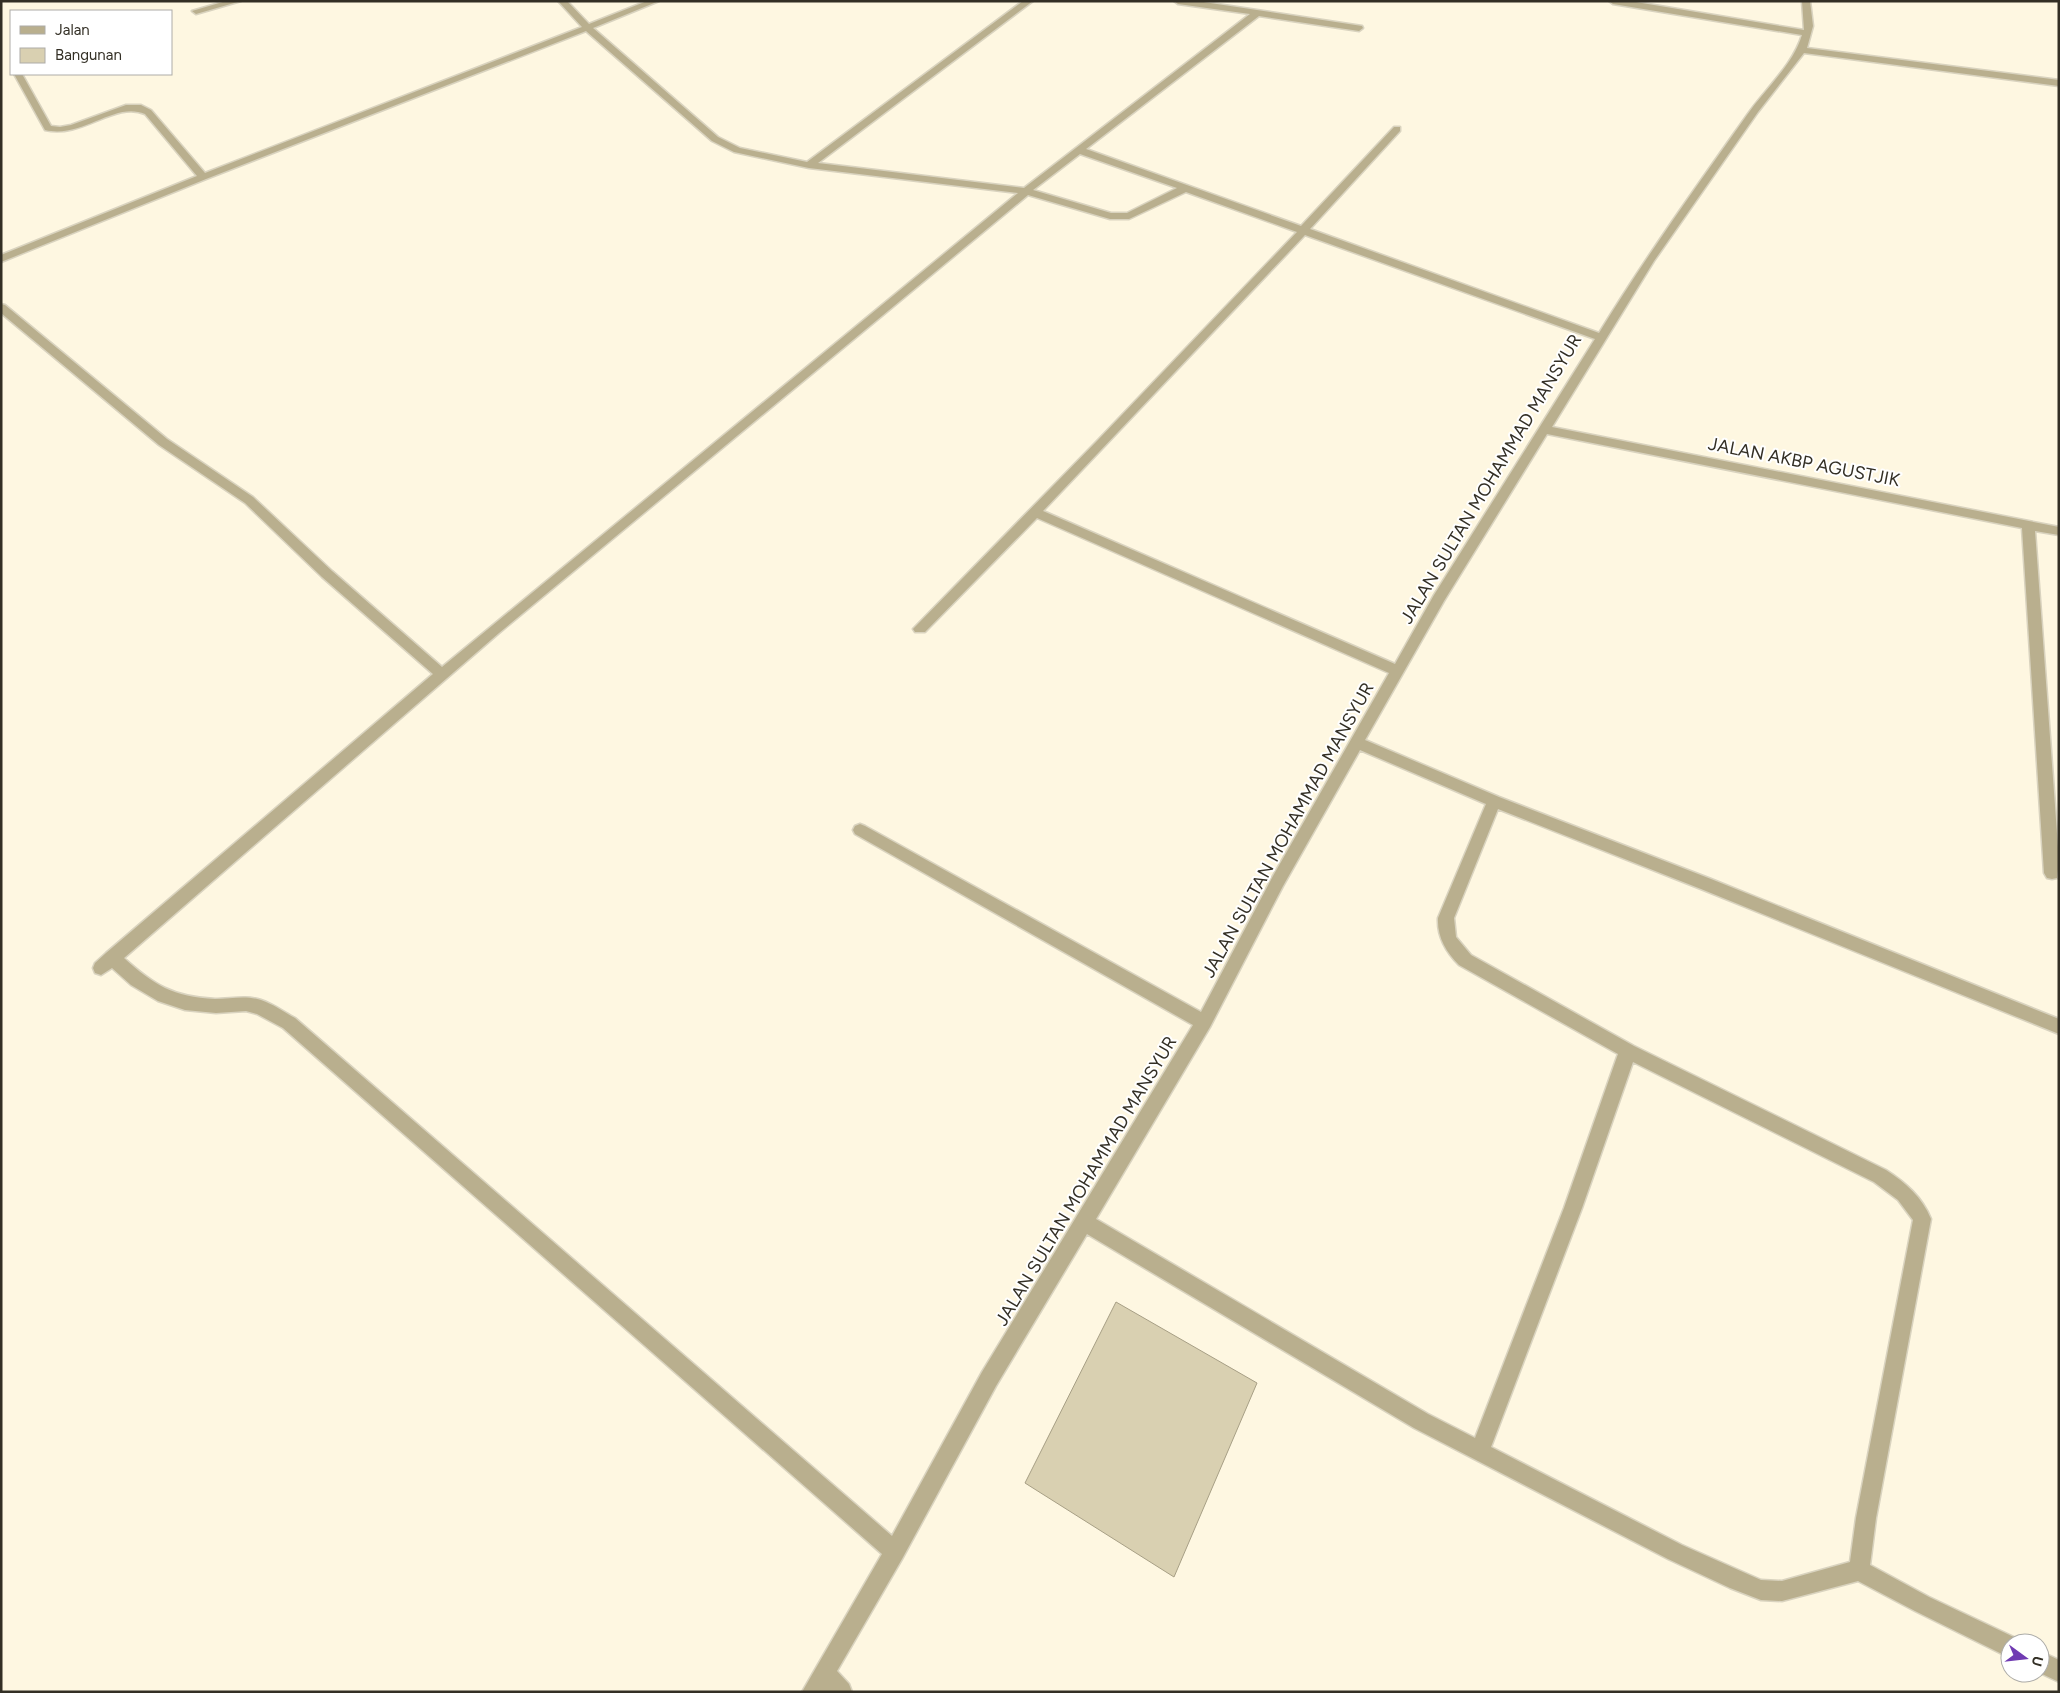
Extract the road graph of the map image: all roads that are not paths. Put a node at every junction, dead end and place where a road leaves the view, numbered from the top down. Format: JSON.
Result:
{"nodes":[{"id":1,"x":237,"y":1,"type":"edge"},
{"id":2,"x":562,"y":1,"type":"edge"},
{"id":3,"x":655,"y":1,"type":"edge"},
{"id":4,"x":1029,"y":1,"type":"edge"},
{"id":5,"x":1178,"y":1,"type":"edge"},
{"id":6,"x":1613,"y":1,"type":"edge"},
{"id":7,"x":1806,"y":1,"type":"edge"},
{"id":8,"x":196,"y":11,"type":"dead end"},
{"id":9,"x":1257,"y":13,"type":"junction"},
{"id":10,"x":588,"y":27,"type":"junction"},
{"id":11,"x":1358,"y":28,"type":"dead end"},
{"id":12,"x":1808,"y":33,"type":"junction"},
{"id":13,"x":1802,"y":50,"type":"junction"},
{"id":14,"x":19,"y":75,"type":"edge"},
{"id":15,"x":2059,"y":83,"type":"edge"},
{"id":16,"x":1397,"y":129,"type":"dead end"},
{"id":17,"x":1079,"y":150,"type":"junction"},
{"id":18,"x":808,"y":165,"type":"junction"},
{"id":19,"x":203,"y":177,"type":"junction"},
{"id":20,"x":1184,"y":188,"type":"junction"},
{"id":21,"x":1026,"y":191,"type":"junction"},
{"id":22,"x":1304,"y":230,"type":"junction"},
{"id":23,"x":1,"y":259,"type":"edge"},
{"id":24,"x":1,"y":307,"type":"edge"},
{"id":25,"x":1600,"y":337,"type":"junction"},
{"id":26,"x":1543,"y":429,"type":"junction"},
{"id":27,"x":1036,"y":513,"type":"junction"},
{"id":28,"x":2028,"y":524,"type":"junction"},
{"id":29,"x":2059,"y":531,"type":"edge"},
{"id":30,"x":920,"y":629,"type":"dead end"},
{"id":31,"x":1398,"y":671,"type":"junction"},
{"id":32,"x":442,"y":674,"type":"junction"},
{"id":33,"x":1357,"y":742,"type":"junction"},
{"id":34,"x":1494,"y":801,"type":"junction"},
{"id":35,"x":860,"y":830,"type":"dead end"},
{"id":36,"x":2052,"y":873,"type":"dead end"},
{"id":37,"x":1204,"y":1022,"type":"junction"},
{"id":38,"x":2059,"y":1027,"type":"edge"},
{"id":39,"x":1628,"y":1051,"type":"junction"},
{"id":40,"x":1084,"y":1222,"type":"junction"},
{"id":41,"x":1480,"y":1451,"type":"junction"},
{"id":42,"x":895,"y":1552,"type":"junction"},
{"id":43,"x":1859,"y":1570,"type":"junction"},
{"id":44,"x":2000,"y":1643,"type":"edge"},
{"id":45,"x":819,"y":1683,"type":"edge"},
{"id":46,"x":841,"y":1692,"type":"edge"}],
"edges":[{"from":1,"to":8,"type":"street"},
{"from":2,"to":10,"type":"street"},
{"from":3,"to":10,"type":"street"},
{"from":4,"to":18,"type":"street"},
{"from":5,"to":9,"type":"street"},
{"from":6,"to":12,"type":"street"},
{"from":7,"to":12,"type":"street","name":"JALAN SULTAN MOHAMMAD MANSYUR"},
{"from":9,"to":11,"type":"street"},
{"from":9,"to":17,"type":"street"},
{"from":10,"to":18,"type":"street"},
{"from":10,"to":19,"type":"street"},
{"from":12,"to":13,"type":"street","name":"JALAN SULTAN MOHAMMAD MANSYUR"},
{"from":13,"to":15,"type":"street"},
{"from":13,"to":25,"type":"street","name":"JALAN SULTAN MOHAMMAD MANSYUR"},
{"from":14,"to":19,"type":"street"},
{"from":16,"to":22,"type":"street"},
{"from":17,"to":20,"type":"street"},
{"from":17,"to":21,"type":"street"},
{"from":18,"to":21,"type":"street"},
{"from":19,"to":23,"type":"street"},
{"from":20,"to":21,"type":"street"},
{"from":20,"to":22,"type":"street"},
{"from":21,"to":32,"type":"street"},
{"from":22,"to":25,"type":"street"},
{"from":22,"to":27,"type":"street"},
{"from":24,"to":32,"type":"street"},
{"from":25,"to":26,"type":"street","name":"JALAN SULTAN MOHAMMAD MANSYUR"},
{"from":26,"to":28,"type":"street","name":"JALAN AKBP AGUSTJIK"},
{"from":26,"to":31,"type":"street","name":"JALAN SULTAN MOHAMMAD MANSYUR"},
{"from":27,"to":30,"type":"street"},
{"from":27,"to":31,"type":"street"},
{"from":28,"to":29,"type":"street","name":"JALAN AKBP AGUSTJIK"},
{"from":28,"to":36,"type":"street"},
{"from":31,"to":33,"type":"street","name":"JALAN SULTAN MOHAMMAD MANSYUR"},
{"from":32,"to":42,"type":"street"},
{"from":33,"to":34,"type":"street"},
{"from":33,"to":37,"type":"street","name":"JALAN SULTAN MOHAMMAD MANSYUR"},
{"from":34,"to":38,"type":"street"},
{"from":34,"to":39,"type":"street"},
{"from":35,"to":37,"type":"street"},
{"from":37,"to":40,"type":"street","name":"JALAN SULTAN MOHAMMAD MANSYUR"},
{"from":39,"to":41,"type":"street"},
{"from":39,"to":43,"type":"street"},
{"from":40,"to":41,"type":"street"},
{"from":40,"to":42,"type":"street","name":"JALAN SULTAN MOHAMMAD MANSYUR"},
{"from":41,"to":43,"type":"street"},
{"from":42,"to":45,"type":"street","name":"JALAN SULTAN MOHAMMAD MANSYUR"},
{"from":43,"to":44,"type":"street"},
{"from":45,"to":46,"type":"street"}]}
